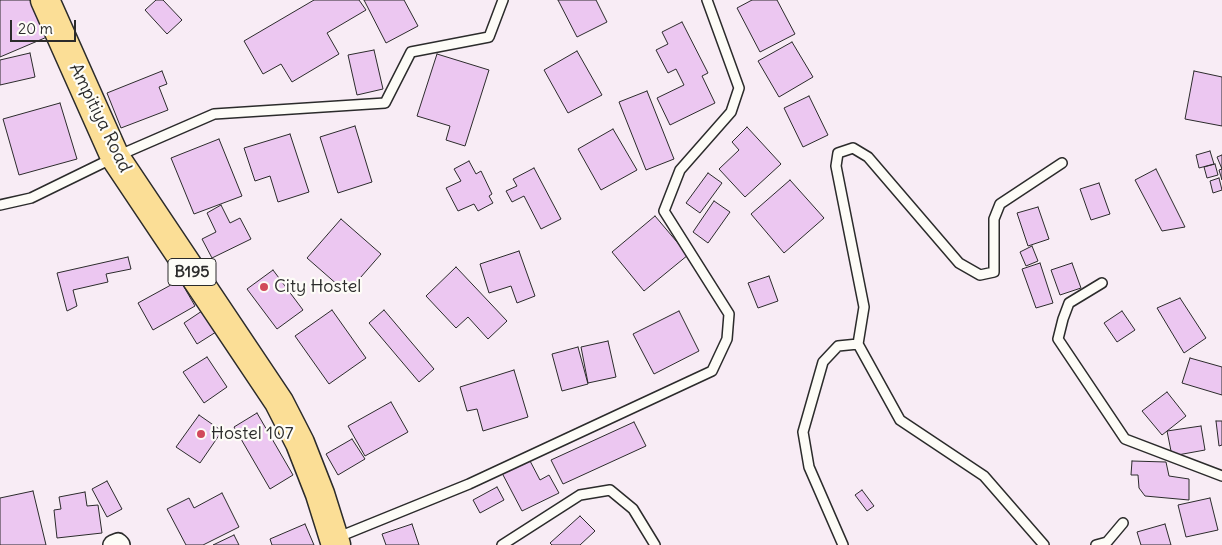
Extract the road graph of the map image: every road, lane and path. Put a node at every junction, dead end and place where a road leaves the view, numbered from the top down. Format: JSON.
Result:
{"nodes":[{"id":1,"x":44,"y":0,"type":"edge"},
{"id":2,"x":503,"y":0,"type":"edge"},
{"id":3,"x":707,"y":0,"type":"edge"},
{"id":4,"x":115,"y":157,"type":"junction"},
{"id":5,"x":1062,"y":163,"type":"dead end"},
{"id":6,"x":0,"y":205,"type":"edge"},
{"id":7,"x":1102,"y":282,"type":"dead end"},
{"id":8,"x":858,"y":344,"type":"junction"},
{"id":9,"x":1222,"y":476,"type":"edge"},
{"id":10,"x":1123,"y":523,"type":"dead end"},
{"id":11,"x":335,"y":542,"type":"edge"},
{"id":12,"x":113,"y":545,"type":"edge"},
{"id":13,"x":120,"y":545,"type":"edge"},
{"id":14,"x":502,"y":545,"type":"edge"},
{"id":15,"x":655,"y":545,"type":"edge"},
{"id":16,"x":842,"y":545,"type":"edge"},
{"id":17,"x":1044,"y":545,"type":"edge"},
{"id":18,"x":1096,"y":545,"type":"edge"}],
"edges":[{"from":1,"to":4,"type":"main road","name":"Ampitiya Road","number":"B195"},
{"from":2,"to":4,"type":"lane"},
{"from":3,"to":11,"type":"lane"},
{"from":4,"to":6,"type":"lane"},
{"from":4,"to":11,"type":"main road","name":"Ampitiya Road","number":"B195"},
{"from":5,"to":8,"type":"lane"},
{"from":7,"to":9,"type":"lane"},
{"from":8,"to":16,"type":"lane"},
{"from":8,"to":17,"type":"lane"},
{"from":10,"to":18,"type":"lane"},
{"from":12,"to":13,"type":"street"},
{"from":14,"to":15,"type":"lane"}]}
